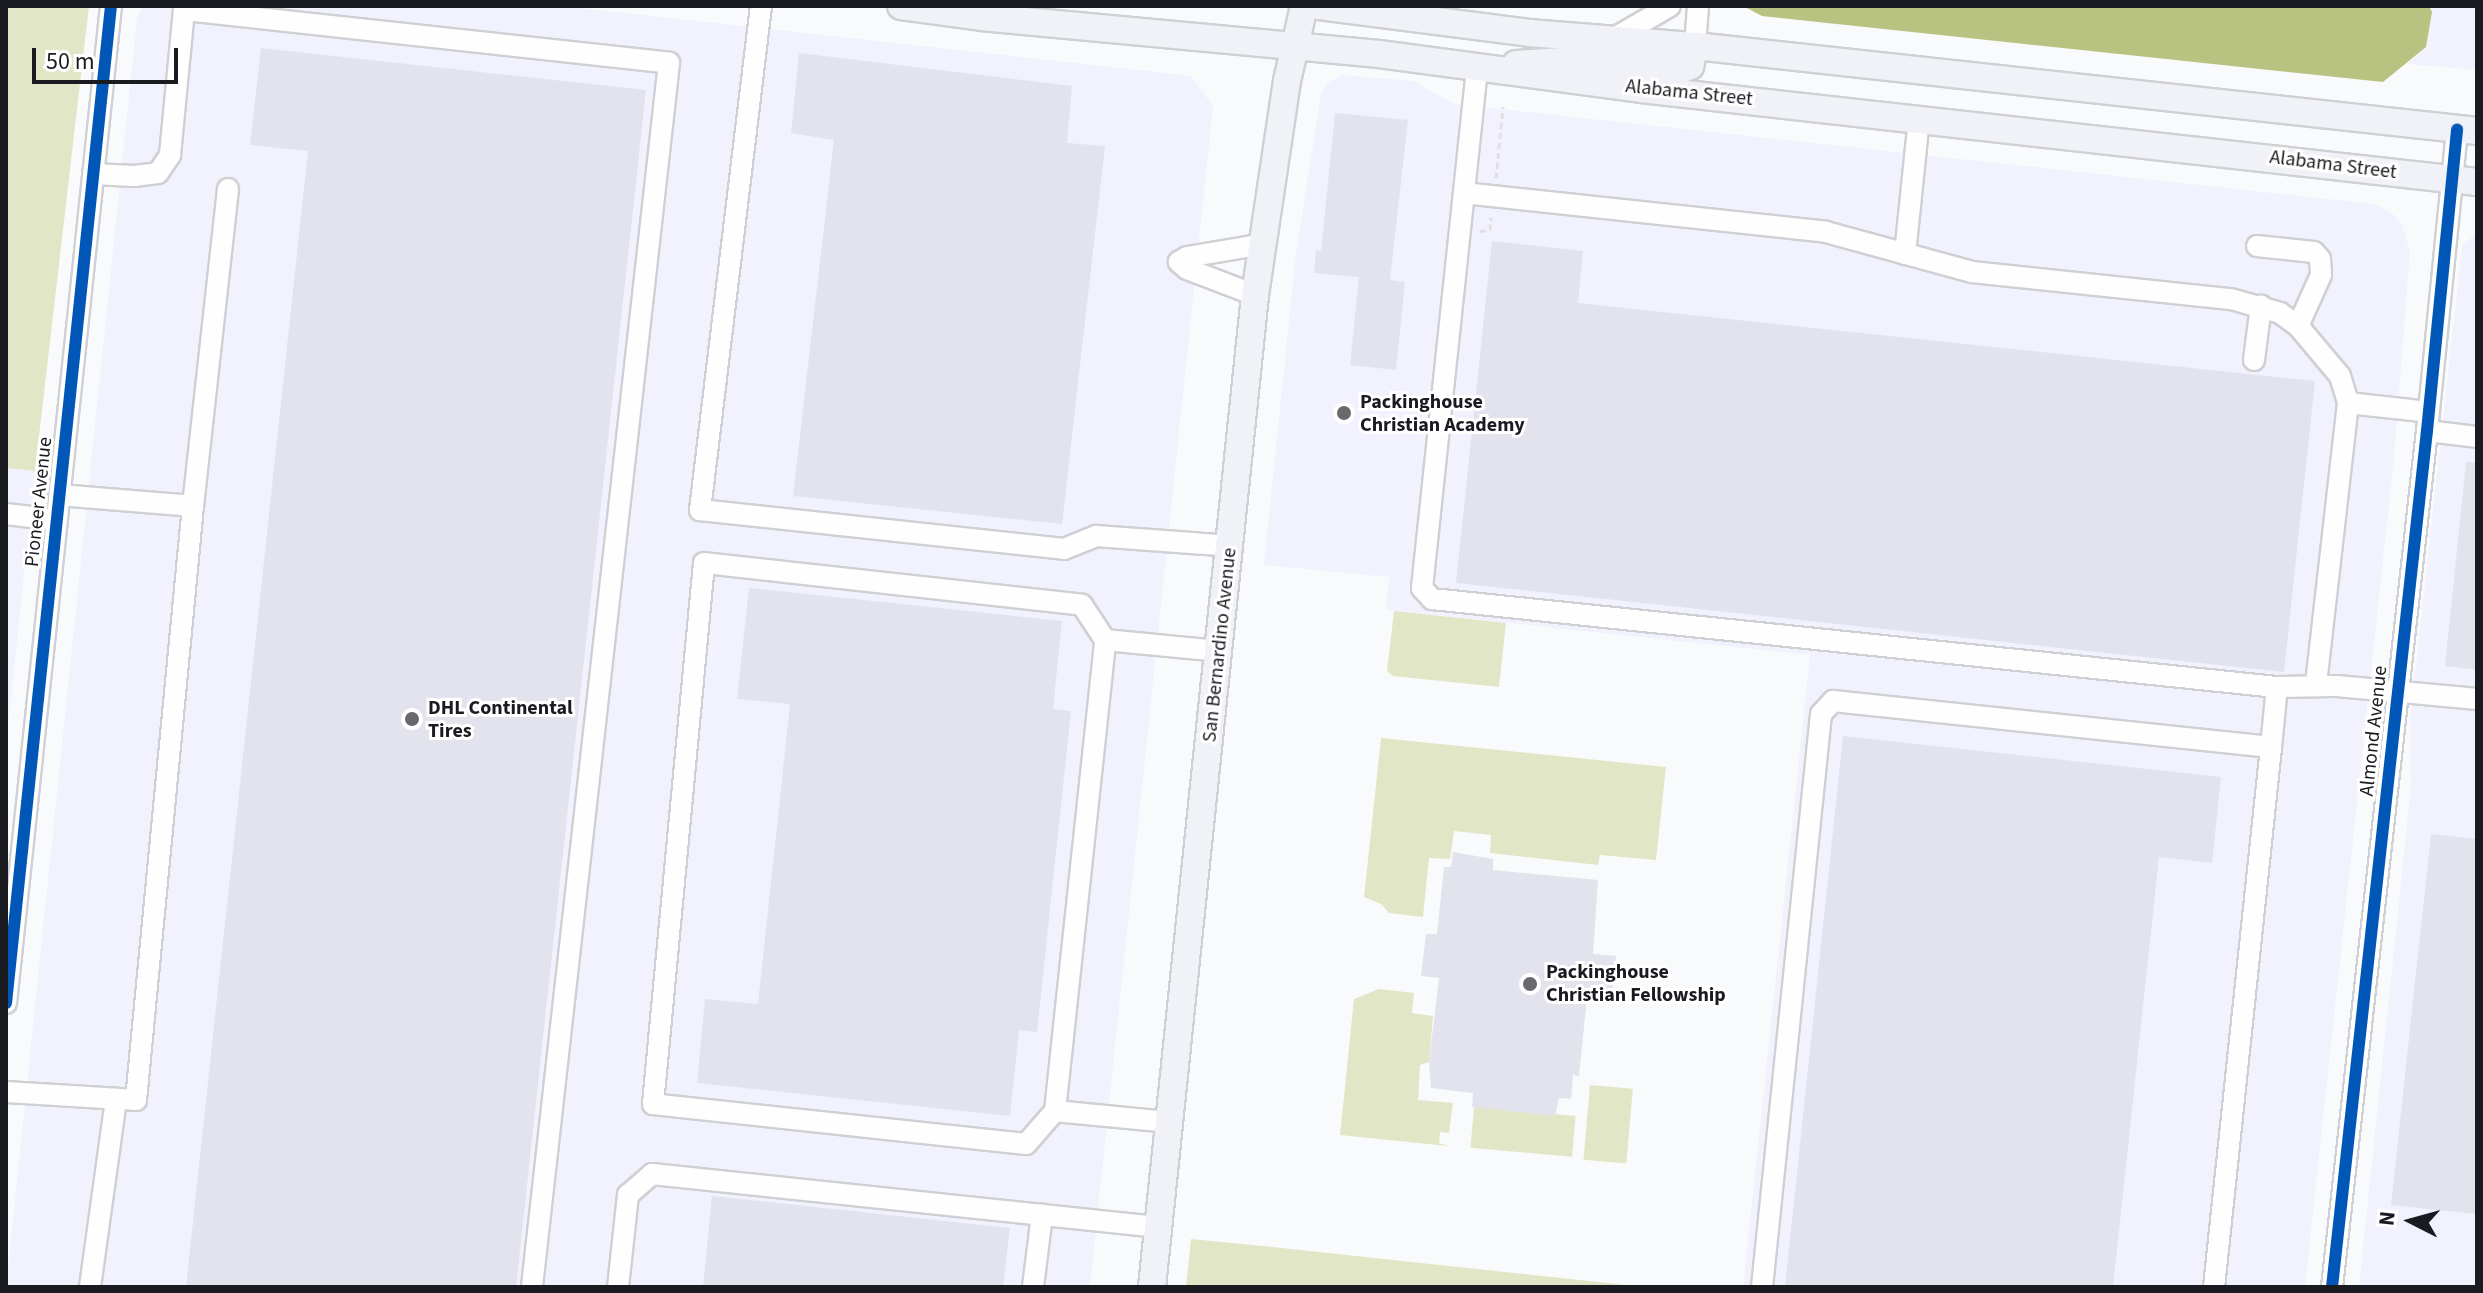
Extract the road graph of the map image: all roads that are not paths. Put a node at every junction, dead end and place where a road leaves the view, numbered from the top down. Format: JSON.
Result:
{"nodes":[{"id":1,"x":111,"y":6,"type":"edge"},
{"id":2,"x":761,"y":6,"type":"edge"},
{"id":3,"x":901,"y":6,"type":"edge"},
{"id":4,"x":1304,"y":6,"type":"edge"},
{"id":5,"x":1319,"y":6,"type":"edge"},
{"id":6,"x":1437,"y":6,"type":"edge"},
{"id":7,"x":1670,"y":6,"type":"edge"},
{"id":8,"x":1698,"y":6,"type":"edge"},
{"id":9,"x":1529,"y":33,"type":"junction"},
{"id":10,"x":1609,"y":41,"type":"junction"},
{"id":11,"x":1695,"y":46,"type":"junction"},
{"id":12,"x":1293,"y":47,"type":"junction"},
{"id":13,"x":1477,"y":69,"type":"junction"},
{"id":14,"x":1919,"y":118,"type":"junction"},
{"id":15,"x":2467,"y":130,"type":"edge"},
{"id":16,"x":93,"y":174,"type":"junction"},
{"id":17,"x":2464,"y":180,"type":"edge"},
{"id":18,"x":228,"y":189,"type":"dead end"},
{"id":19,"x":1464,"y":193,"type":"junction"},
{"id":20,"x":1264,"y":244,"type":"junction"},
{"id":21,"x":2257,"y":246,"type":"dead end"},
{"id":22,"x":1905,"y":254,"type":"junction"},
{"id":23,"x":1255,"y":295,"type":"junction"},
{"id":24,"x":2261,"y":305,"type":"junction"},
{"id":25,"x":2298,"y":326,"type":"junction"},
{"id":26,"x":2254,"y":360,"type":"dead end"},
{"id":27,"x":2348,"y":403,"type":"junction"},
{"id":28,"x":2428,"y":422,"type":"junction"},
{"id":29,"x":2477,"y":437,"type":"edge"},
{"id":30,"x":59,"y":495,"type":"junction"},
{"id":31,"x":193,"y":506,"type":"junction"},
{"id":32,"x":6,"y":514,"type":"edge"},
{"id":33,"x":57,"y":520,"type":"junction"},
{"id":34,"x":1231,"y":546,"type":"junction"},
{"id":35,"x":1105,"y":640,"type":"junction"},
{"id":36,"x":1220,"y":651,"type":"junction"},
{"id":37,"x":2316,"y":686,"type":"junction"},
{"id":38,"x":2277,"y":687,"type":"junction"},
{"id":39,"x":2399,"y":692,"type":"junction"},
{"id":40,"x":2477,"y":699,"type":"edge"},
{"id":41,"x":2271,"y":747,"type":"junction"},
{"id":42,"x":6,"y":1003,"type":"edge"},
{"id":43,"x":6,"y":1092,"type":"edge"},
{"id":44,"x":116,"y":1099,"type":"junction"},
{"id":45,"x":1055,"y":1111,"type":"junction"},
{"id":46,"x":1169,"y":1122,"type":"junction"},
{"id":47,"x":1042,"y":1215,"type":"junction"},
{"id":48,"x":1158,"y":1227,"type":"junction"},
{"id":49,"x":90,"y":1287,"type":"edge"},
{"id":50,"x":532,"y":1287,"type":"edge"},
{"id":51,"x":618,"y":1287,"type":"edge"},
{"id":52,"x":1033,"y":1287,"type":"edge"},
{"id":53,"x":1152,"y":1287,"type":"edge"},
{"id":54,"x":1762,"y":1287,"type":"edge"},
{"id":55,"x":2214,"y":1287,"type":"edge"},
{"id":56,"x":2332,"y":1287,"type":"edge"}],
"edges":[{"from":1,"to":16,"type":"street","name":"Pioneer Avenue"},
{"from":2,"to":34,"type":"street"},
{"from":3,"to":12,"type":"main road","name":"Alabama Street"},
{"from":4,"to":12,"type":"main road","name":"San Bernardino Avenue"},
{"from":5,"to":9,"type":"main road"},
{"from":6,"to":9,"type":"main road"},
{"from":7,"to":10,"type":"street"},
{"from":8,"to":11,"type":"street"},
{"from":9,"to":10,"type":"main road"},
{"from":10,"to":11,"type":"main road"},
{"from":11,"to":13,"type":"main road"},
{"from":11,"to":15,"type":"main road"},
{"from":12,"to":13,"type":"main road","name":"Alabama Street"},
{"from":12,"to":20,"type":"main road","name":"San Bernardino Avenue"},
{"from":13,"to":14,"type":"main road","name":"Alabama Street"},
{"from":13,"to":19,"type":"street"},
{"from":14,"to":17,"type":"main road","name":"Alabama Street"},
{"from":14,"to":22,"type":"street"},
{"from":15,"to":17,"type":"street","name":"Almond Avenue"},
{"from":16,"to":30,"type":"street","name":"Pioneer Avenue"},
{"from":16,"to":50,"type":"street"},
{"from":17,"to":28,"type":"street","name":"Almond Avenue"},
{"from":18,"to":31,"type":"street"},
{"from":19,"to":22,"type":"street"},
{"from":19,"to":38,"type":"street"},
{"from":20,"to":23,"type":"main road","name":"San Bernardino Avenue"},
{"from":20,"to":23,"type":"street"},
{"from":21,"to":25,"type":"street"},
{"from":22,"to":24,"type":"street"},
{"from":23,"to":34,"type":"main road","name":"San Bernardino Avenue"},
{"from":24,"to":25,"type":"street"},
{"from":24,"to":26,"type":"street"},
{"from":25,"to":27,"type":"street"},
{"from":27,"to":28,"type":"street"},
{"from":27,"to":37,"type":"street"},
{"from":28,"to":29,"type":"street"},
{"from":28,"to":39,"type":"street","name":"Almond Avenue"},
{"from":30,"to":31,"type":"street"},
{"from":30,"to":33,"type":"street","name":"Pioneer Avenue"},
{"from":31,"to":44,"type":"street"},
{"from":32,"to":33,"type":"street"},
{"from":33,"to":42,"type":"street","name":"Pioneer Avenue"},
{"from":34,"to":36,"type":"main road","name":"San Bernardino Avenue"},
{"from":35,"to":36,"type":"street"},
{"from":35,"to":45,"type":"street"},
{"from":35,"to":45,"type":"street"},
{"from":36,"to":46,"type":"main road","name":"San Bernardino Avenue"},
{"from":37,"to":38,"type":"street"},
{"from":37,"to":39,"type":"street"},
{"from":38,"to":41,"type":"street"},
{"from":39,"to":40,"type":"street"},
{"from":39,"to":56,"type":"street","name":"Almond Avenue"},
{"from":41,"to":54,"type":"street"},
{"from":41,"to":55,"type":"street"},
{"from":43,"to":44,"type":"street"},
{"from":44,"to":49,"type":"street"},
{"from":45,"to":46,"type":"street"},
{"from":46,"to":48,"type":"main road","name":"San Bernardino Avenue"},
{"from":47,"to":48,"type":"street"},
{"from":47,"to":51,"type":"street"},
{"from":47,"to":52,"type":"street"},
{"from":48,"to":53,"type":"main road","name":"San Bernardino Avenue"}]}
